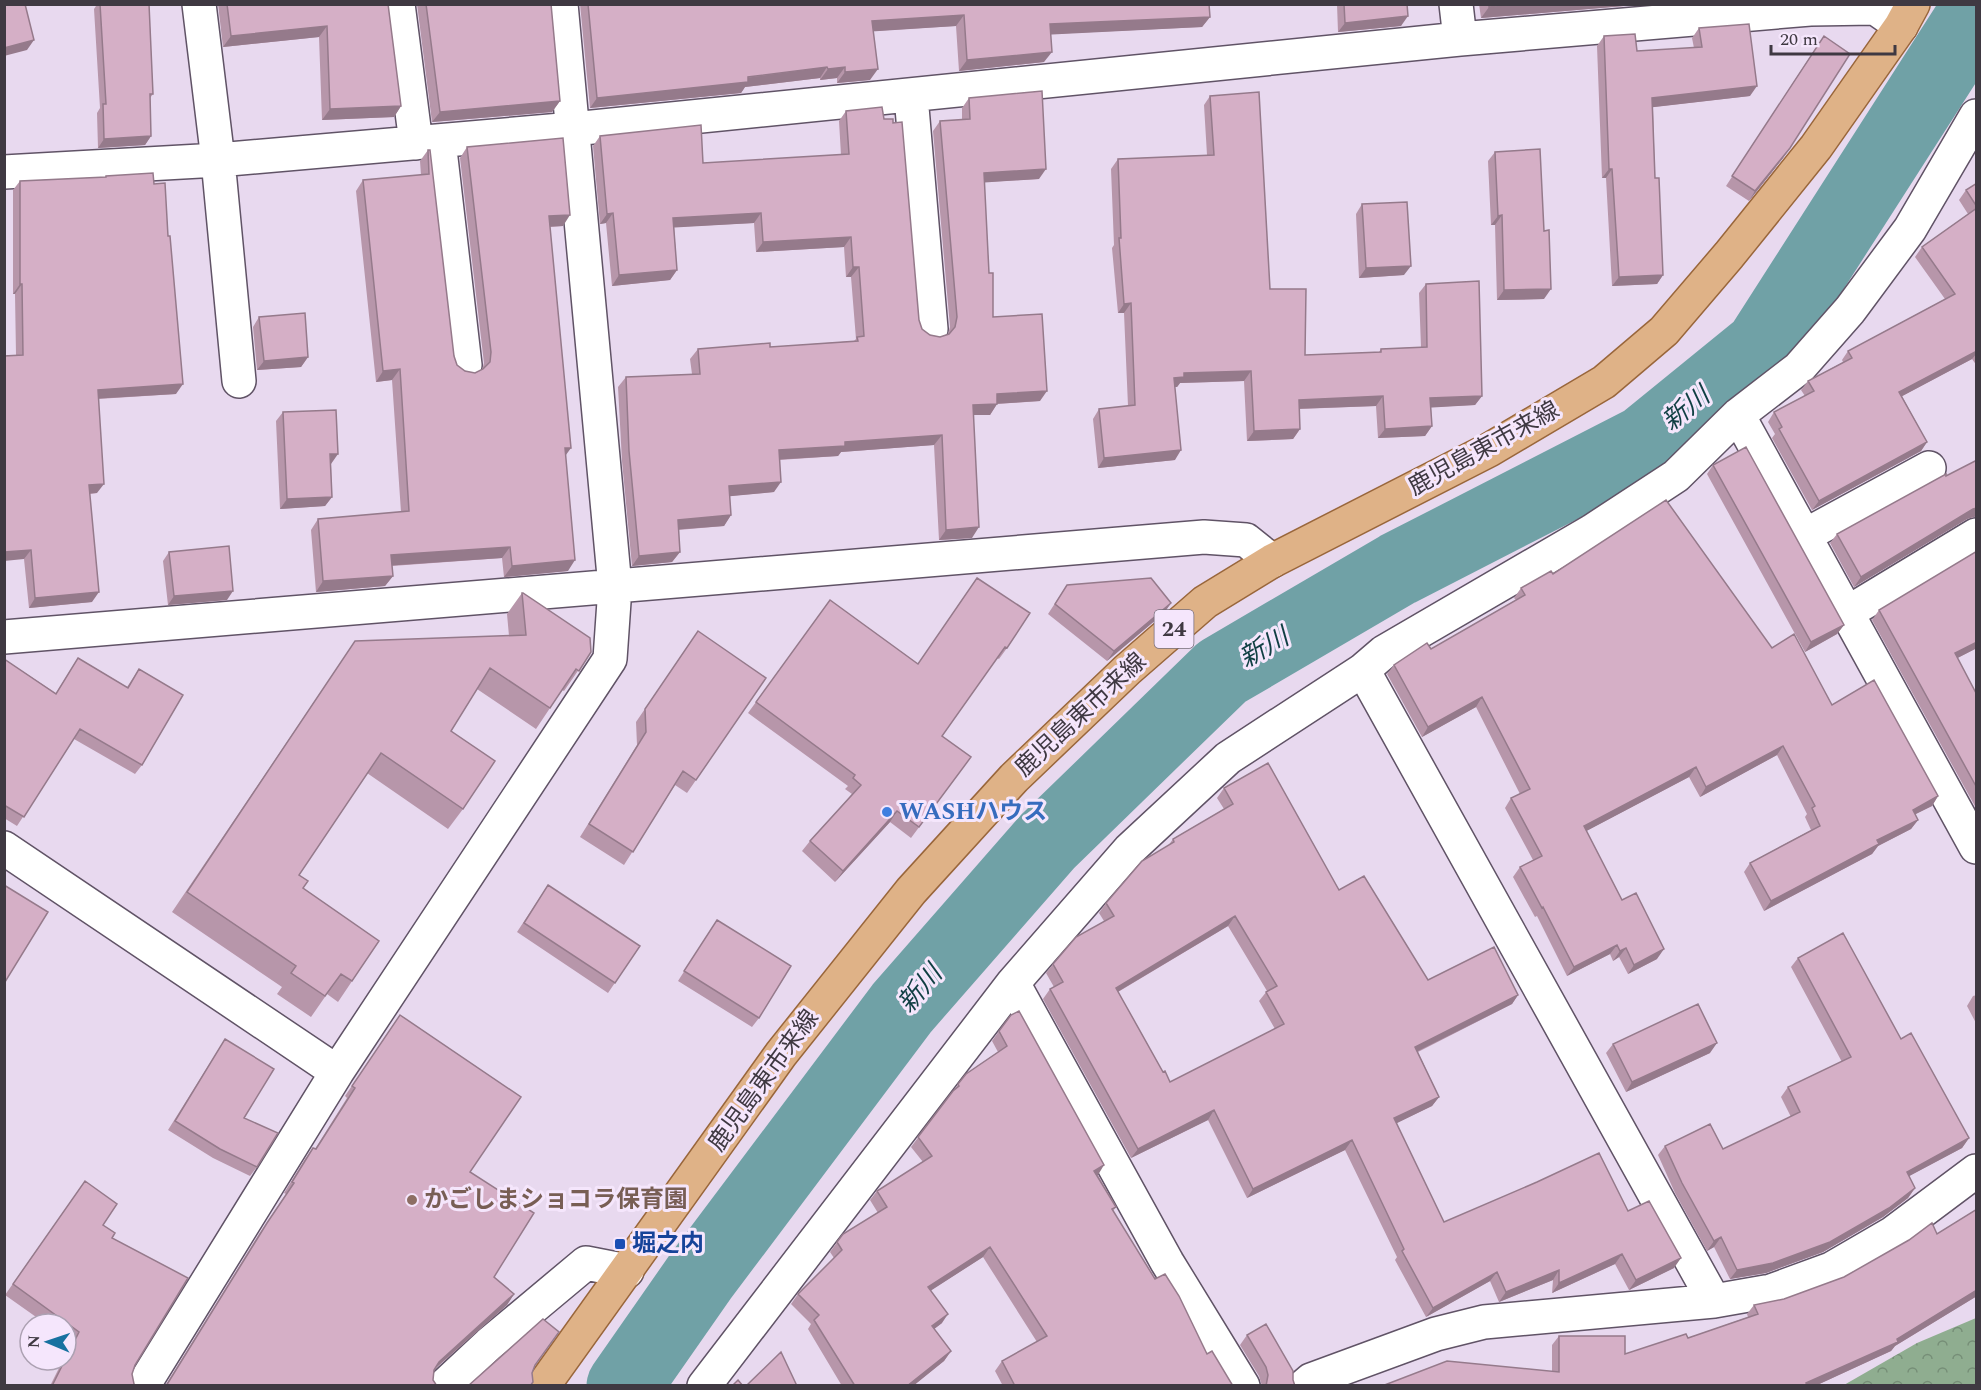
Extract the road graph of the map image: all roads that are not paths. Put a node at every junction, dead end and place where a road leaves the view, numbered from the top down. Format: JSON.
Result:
{"nodes":[{"id":1,"x":199,"y":4,"type":"edge"},
{"id":2,"x":398,"y":4,"type":"edge"},
{"id":3,"x":561,"y":4,"type":"edge"},
{"id":4,"x":1456,"y":4,"type":"edge"},
{"id":5,"x":1907,"y":15,"type":"edge"},
{"id":6,"x":1460,"y":39,"type":"junction"},
{"id":7,"x":911,"y":96,"type":"junction"},
{"id":8,"x":1977,"y":116,"type":"edge"},
{"id":9,"x":573,"y":129,"type":"junction"},
{"id":10,"x":428,"y":142,"type":"junction"},
{"id":11,"x":218,"y":160,"type":"junction"},
{"id":12,"x":4,"y":172,"type":"edge"},
{"id":13,"x":931,"y":329,"type":"dead end"},
{"id":14,"x":465,"y":365,"type":"dead end"},
{"id":15,"x":238,"y":381,"type":"dead end"},
{"id":16,"x":1738,"y":415,"type":"junction"},
{"id":17,"x":1929,"y":468,"type":"dead end"},
{"id":18,"x":1977,"y":535,"type":"edge"},
{"id":19,"x":1804,"y":536,"type":"junction"},
{"id":20,"x":1272,"y":561,"type":"junction"},
{"id":21,"x":615,"y":587,"type":"junction"},
{"id":22,"x":1847,"y":613,"type":"junction"},
{"id":23,"x":4,"y":637,"type":"edge"},
{"id":24,"x":1363,"y":670,"type":"junction"},
{"id":25,"x":1974,"y":836,"type":"edge"},
{"id":26,"x":4,"y":848,"type":"edge"},
{"id":27,"x":1013,"y":983,"type":"junction"},
{"id":28,"x":336,"y":1072,"type":"junction"},
{"id":29,"x":1977,"y":1171,"type":"edge"},
{"id":30,"x":627,"y":1271,"type":"junction"},
{"id":31,"x":1714,"y":1301,"type":"junction"},
{"id":32,"x":143,"y":1386,"type":"edge"},
{"id":33,"x":444,"y":1386,"type":"edge"},
{"id":34,"x":543,"y":1386,"type":"edge"},
{"id":35,"x":704,"y":1386,"type":"edge"},
{"id":36,"x":1243,"y":1386,"type":"edge"},
{"id":37,"x":1304,"y":1386,"type":"edge"}],
"edges":[{"from":1,"to":11,"type":"street"},
{"from":2,"to":10,"type":"street"},
{"from":3,"to":9,"type":"street"},
{"from":4,"to":6,"type":"street"},
{"from":5,"to":6,"type":"street"},
{"from":5,"to":20,"type":"main road","name":"鹿児島東市来線","number":"24"},
{"from":6,"to":7,"type":"street"},
{"from":7,"to":9,"type":"street"},
{"from":7,"to":13,"type":"street"},
{"from":8,"to":16,"type":"street"},
{"from":9,"to":10,"type":"street"},
{"from":9,"to":21,"type":"street"},
{"from":10,"to":11,"type":"street"},
{"from":10,"to":14,"type":"street"},
{"from":11,"to":12,"type":"street"},
{"from":11,"to":15,"type":"street"},
{"from":16,"to":19,"type":"street"},
{"from":16,"to":24,"type":"street"},
{"from":17,"to":19,"type":"street"},
{"from":18,"to":22,"type":"street"},
{"from":19,"to":22,"type":"street"},
{"from":20,"to":21,"type":"street"},
{"from":20,"to":30,"type":"main road","name":"鹿児島東市来線","number":"24"},
{"from":21,"to":23,"type":"street"},
{"from":21,"to":28,"type":"street"},
{"from":22,"to":25,"type":"street"},
{"from":24,"to":27,"type":"street"},
{"from":24,"to":31,"type":"street"},
{"from":26,"to":28,"type":"street"},
{"from":27,"to":35,"type":"street"},
{"from":27,"to":36,"type":"street"},
{"from":28,"to":32,"type":"street"},
{"from":29,"to":31,"type":"street"},
{"from":30,"to":33,"type":"street"},
{"from":30,"to":34,"type":"main road","name":"鹿児島東市来線","number":"24"},
{"from":31,"to":37,"type":"street"}]}
